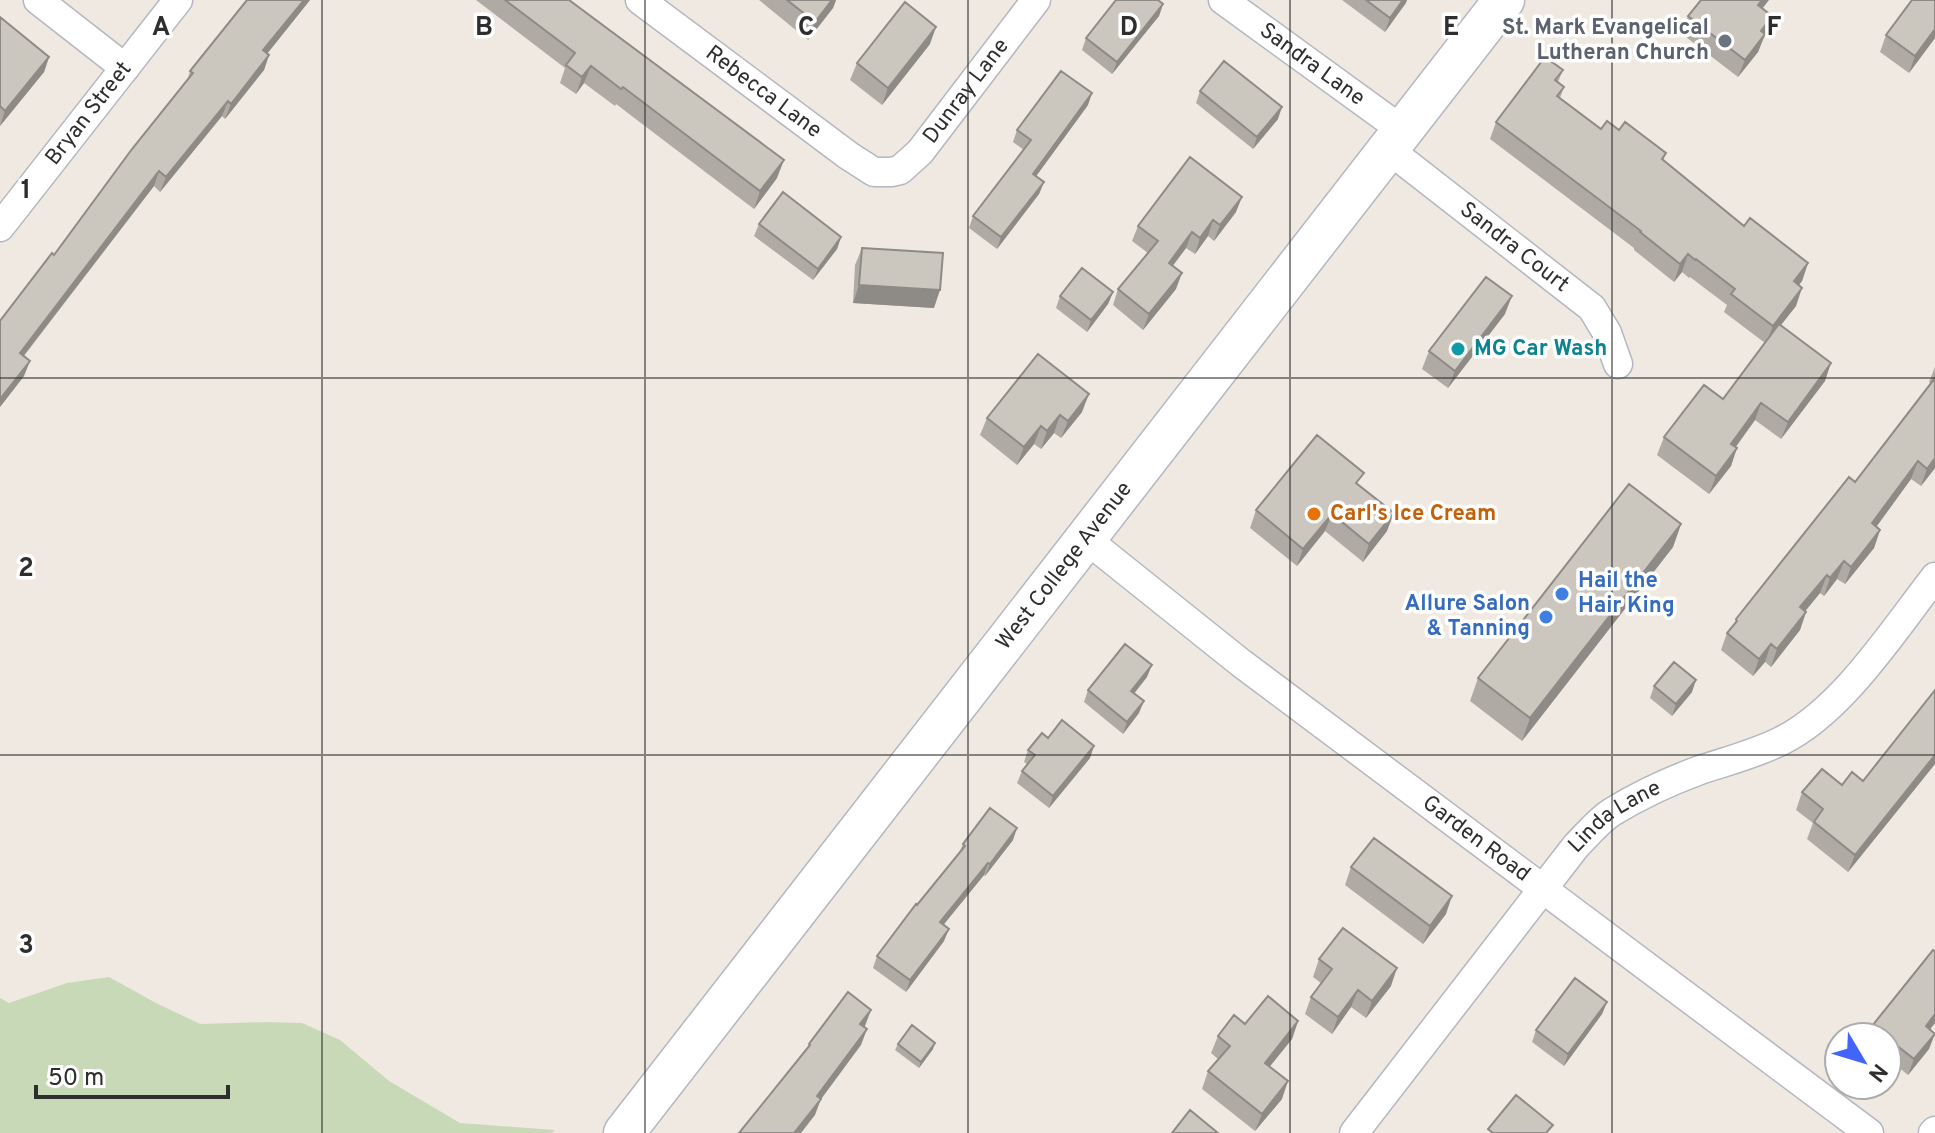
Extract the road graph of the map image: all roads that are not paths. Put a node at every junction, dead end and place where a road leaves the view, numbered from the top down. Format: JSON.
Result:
{"nodes":[{"id":1,"x":38,"y":0,"type":"edge"},
{"id":2,"x":178,"y":0,"type":"edge"},
{"id":3,"x":640,"y":0,"type":"edge"},
{"id":4,"x":1036,"y":0,"type":"edge"},
{"id":5,"x":1223,"y":0,"type":"edge"},
{"id":6,"x":1504,"y":0,"type":"edge"},
{"id":7,"x":125,"y":68,"type":"junction"},
{"id":8,"x":1395,"y":140,"type":"junction"},
{"id":9,"x":891,"y":172,"type":"joint"},
{"id":10,"x":0,"y":227,"type":"edge"},
{"id":11,"x":1618,"y":364,"type":"dead end"},
{"id":12,"x":1086,"y":539,"type":"junction"},
{"id":13,"x":1935,"y":577,"type":"edge"},
{"id":14,"x":1544,"y":889,"type":"junction"},
{"id":15,"x":624,"y":1133,"type":"edge"},
{"id":16,"x":1354,"y":1133,"type":"edge"},
{"id":17,"x":1869,"y":1133,"type":"edge"}],
"edges":[{"from":1,"to":7,"type":"street"},
{"from":2,"to":7,"type":"street","name":"Bryan Street"},
{"from":3,"to":9,"type":"street","name":"Rebecca Lane"},
{"from":4,"to":9,"type":"street","name":"Dunray Lane"},
{"from":5,"to":8,"type":"street","name":"Sandra Lane"},
{"from":6,"to":8,"type":"main road","name":"West College Avenue"},
{"from":7,"to":10,"type":"street","name":"Bryan Street"},
{"from":8,"to":11,"type":"street","name":"Sandra Court"},
{"from":8,"to":12,"type":"main road","name":"West College Avenue"},
{"from":12,"to":14,"type":"street","name":"Garden Road"},
{"from":12,"to":15,"type":"main road","name":"West College Avenue"},
{"from":13,"to":14,"type":"street","name":"Linda Lane"},
{"from":14,"to":16,"type":"street","name":"Linda Lane"},
{"from":14,"to":17,"type":"street","name":"Garden Road"}]}
